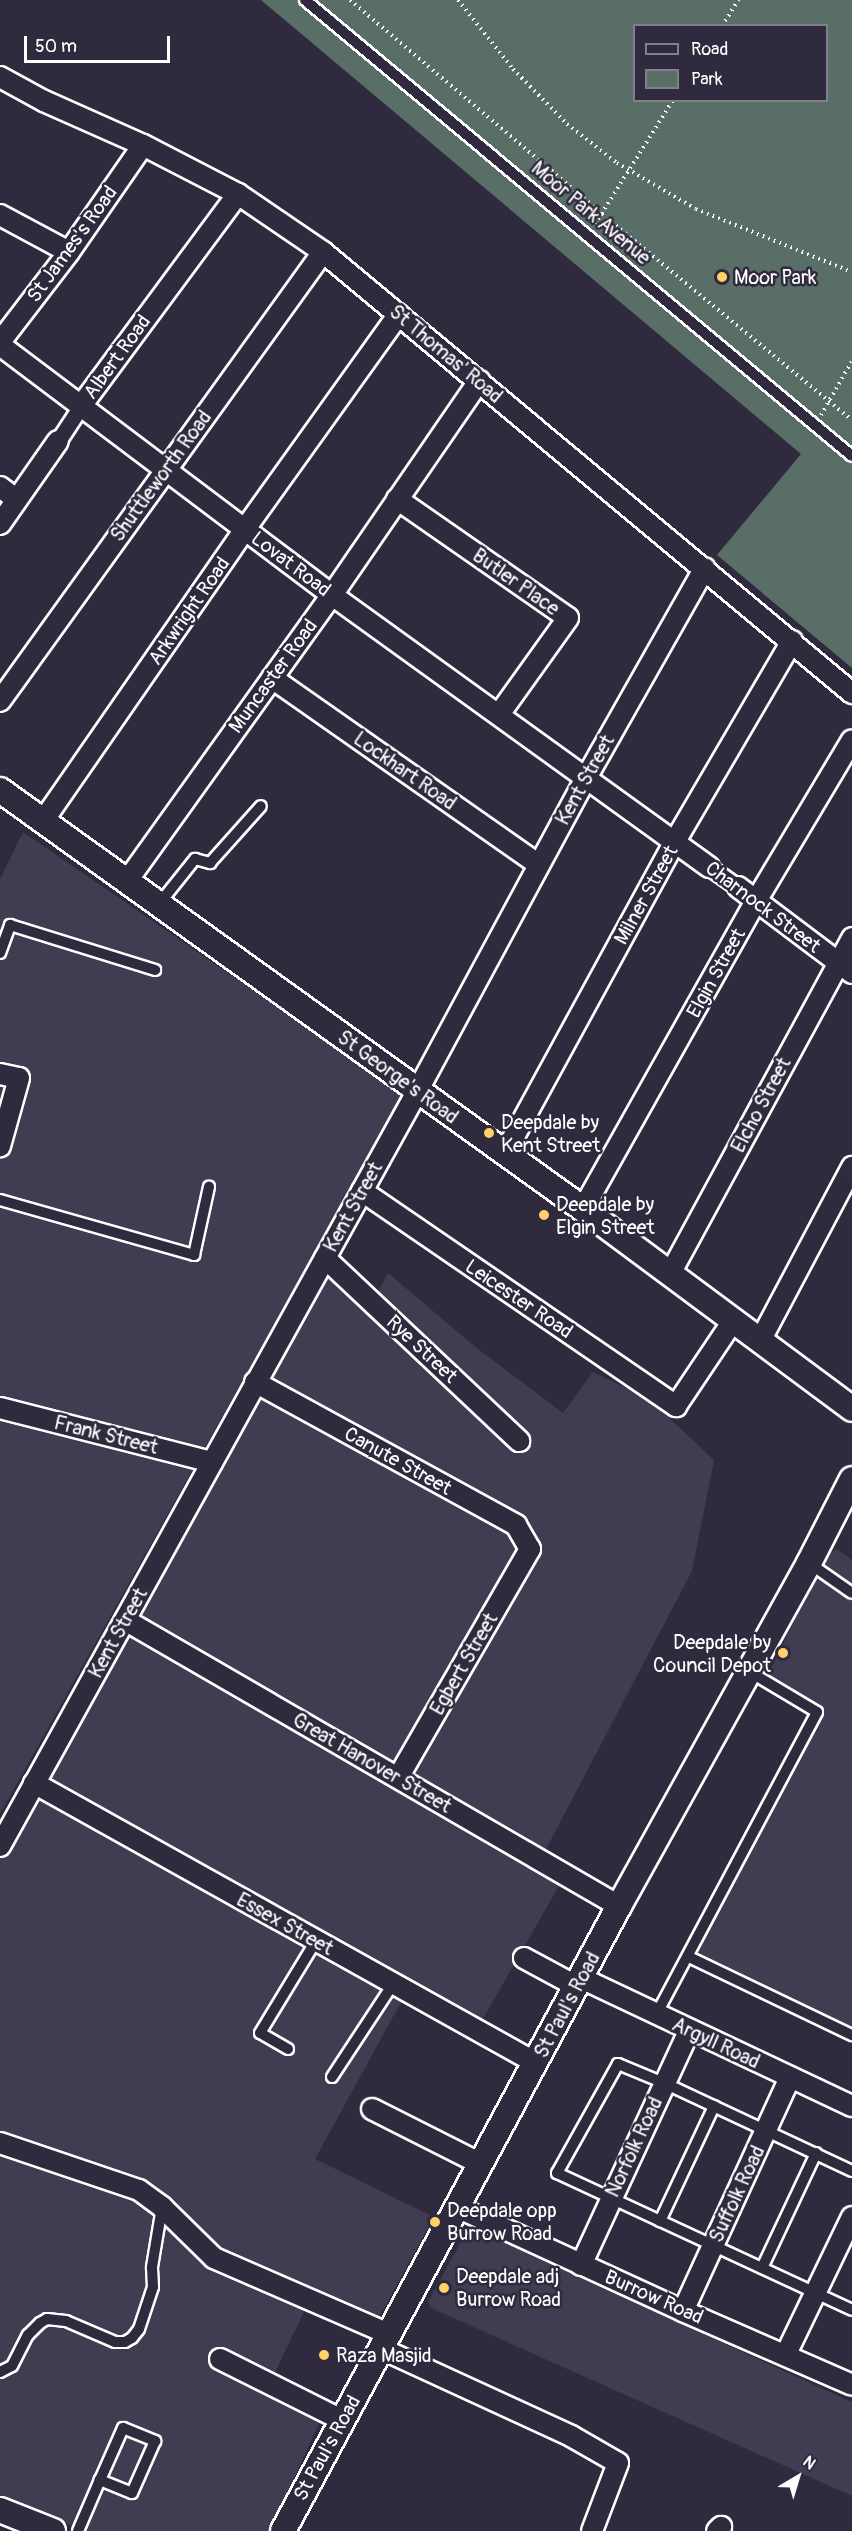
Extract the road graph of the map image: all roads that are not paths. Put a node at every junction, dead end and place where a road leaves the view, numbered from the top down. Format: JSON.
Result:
{"nodes":[{"id":1,"x":305,"y":0,"type":"edge"},
{"id":2,"x":0,"y":77,"type":"edge"},
{"id":3,"x":143,"y":146,"type":"junction"},
{"id":4,"x":238,"y":194,"type":"junction"},
{"id":5,"x":0,"y":215,"type":"edge"},
{"id":6,"x":69,"y":252,"type":"junction"},
{"id":7,"x":323,"y":252,"type":"junction"},
{"id":8,"x":399,"y":314,"type":"junction"},
{"id":9,"x":0,"y":343,"type":"edge"},
{"id":10,"x":479,"y":381,"type":"junction"},
{"id":11,"x":81,"y":406,"type":"junction"},
{"id":12,"x":58,"y":441,"type":"joint"},
{"id":13,"x":852,"y":456,"type":"edge"},
{"id":14,"x":165,"y":469,"type":"junction"},
{"id":15,"x":0,"y":487,"type":"edge"},
{"id":16,"x":397,"y":499,"type":"junction"},
{"id":17,"x":17,"y":500,"type":"junction"},
{"id":18,"x":0,"y":524,"type":"edge"},
{"id":19,"x":245,"y":529,"type":"junction"},
{"id":20,"x":705,"y":568,"type":"junction"},
{"id":21,"x":332,"y":595,"type":"junction"},
{"id":22,"x":792,"y":640,"type":"junction"},
{"id":23,"x":272,"y":678,"type":"junction"},
{"id":24,"x":852,"y":693,"type":"edge"},
{"id":25,"x":0,"y":701,"type":"edge"},
{"id":26,"x":500,"y":713,"type":"junction"},
{"id":27,"x":852,"y":740,"type":"edge"},
{"id":28,"x":586,"y":778,"type":"junction"},
{"id":29,"x":0,"y":790,"type":"edge"},
{"id":30,"x":261,"y":806,"type":"dead end"},
{"id":31,"x":43,"y":821,"type":"junction"},
{"id":32,"x":674,"y":843,"type":"junction"},
{"id":33,"x":538,"y":864,"type":"junction"},
{"id":34,"x":709,"y":867,"type":"joint"},
{"id":35,"x":127,"y":881,"type":"junction"},
{"id":36,"x":738,"y":887,"type":"joint"},
{"id":37,"x":756,"y":901,"type":"junction"},
{"id":38,"x":159,"y":905,"type":"junction"},
{"id":39,"x":852,"y":938,"type":"edge"},
{"id":40,"x":0,"y":953,"type":"edge"},
{"id":41,"x":845,"y":968,"type":"edge"},
{"id":42,"x":155,"y":970,"type":"dead end"},
{"id":43,"x":0,"y":1074,"type":"edge"},
{"id":44,"x":418,"y":1090,"type":"junction"},
{"id":45,"x":0,"y":1146,"type":"edge"},
{"id":46,"x":505,"y":1153,"type":"junction"},
{"id":47,"x":852,"y":1167,"type":"edge"},
{"id":48,"x":209,"y":1187,"type":"dead end"},
{"id":49,"x":362,"y":1191,"type":"junction"},
{"id":50,"x":0,"y":1200,"type":"edge"},
{"id":51,"x":583,"y":1209,"type":"junction"},
{"id":52,"x":325,"y":1258,"type":"junction"},
{"id":53,"x":670,"y":1272,"type":"junction"},
{"id":54,"x":733,"y":1321,"type":"junction"},
{"id":55,"x":760,"y":1341,"type":"junction"},
{"id":56,"x":255,"y":1382,"type":"junction"},
{"id":57,"x":0,"y":1408,"type":"edge"},
{"id":58,"x":852,"y":1409,"type":"edge"},
{"id":59,"x":519,"y":1441,"type":"dead end"},
{"id":60,"x":212,"y":1462,"type":"junction"},
{"id":61,"x":852,"y":1479,"type":"edge"},
{"id":62,"x":530,"y":1549,"type":"joint"},
{"id":63,"x":809,"y":1563,"type":"junction"},
{"id":64,"x":852,"y":1593,"type":"edge"},
{"id":65,"x":125,"y":1620,"type":"junction"},
{"id":66,"x":750,"y":1672,"type":"junction"},
{"id":67,"x":398,"y":1778,"type":"junction"},
{"id":68,"x":34,"y":1783,"type":"junction"},
{"id":69,"x":0,"y":1846,"type":"edge"},
{"id":70,"x":619,"y":1906,"type":"junction"},
{"id":71,"x":316,"y":1941,"type":"junction"},
{"id":72,"x":689,"y":1957,"type":"junction"},
{"id":73,"x":524,"y":1958,"type":"dead end"},
{"id":74,"x":579,"y":1982,"type":"junction"},
{"id":75,"x":393,"y":1984,"type":"junction"},
{"id":76,"x":656,"y":2015,"type":"junction"},
{"id":77,"x":689,"y":2031,"type":"junction"},
{"id":78,"x":852,"y":2035,"type":"edge"},
{"id":79,"x":288,"y":2049,"type":"dead end"},
{"id":80,"x":536,"y":2063,"type":"junction"},
{"id":81,"x":332,"y":2076,"type":"dead end"},
{"id":82,"x":790,"y":2078,"type":"junction"},
{"id":83,"x":664,"y":2083,"type":"junction"},
{"id":84,"x":714,"y":2106,"type":"junction"},
{"id":85,"x":852,"y":2106,"type":"edge"},
{"id":86,"x":372,"y":2109,"type":"dead end"},
{"id":87,"x":766,"y":2130,"type":"junction"},
{"id":88,"x":0,"y":2143,"type":"edge"},
{"id":89,"x":816,"y":2153,"type":"junction"},
{"id":90,"x":481,"y":2164,"type":"junction"},
{"id":91,"x":852,"y":2170,"type":"edge"},
{"id":92,"x":610,"y":2199,"type":"junction"},
{"id":93,"x":162,"y":2207,"type":"junction"},
{"id":94,"x":453,"y":2215,"type":"junction"},
{"id":95,"x":852,"y":2217,"type":"edge"},
{"id":96,"x":660,"y":2221,"type":"junction"},
{"id":97,"x":712,"y":2246,"type":"junction"},
{"id":98,"x":581,"y":2265,"type":"junction"},
{"id":99,"x":762,"y":2268,"type":"junction"},
{"id":100,"x":816,"y":2293,"type":"junction"},
{"id":101,"x":852,"y":2310,"type":"edge"},
{"id":102,"x":683,"y":2311,"type":"junction"},
{"id":103,"x":386,"y":2342,"type":"junction"},
{"id":104,"x":786,"y":2354,"type":"junction"},
{"id":105,"x":219,"y":2359,"type":"dead end"},
{"id":106,"x":0,"y":2372,"type":"edge"},
{"id":107,"x":852,"y":2385,"type":"edge"},
{"id":108,"x":342,"y":2420,"type":"junction"},
{"id":109,"x":100,"y":2480,"type":"junction"},
{"id":110,"x":0,"y":2510,"type":"edge"},
{"id":111,"x":53,"y":2531,"type":"edge"},
{"id":112,"x":78,"y":2531,"type":"edge"},
{"id":113,"x":283,"y":2531,"type":"edge"},
{"id":114,"x":592,"y":2531,"type":"edge"}],
"edges":[{"from":1,"to":13,"type":"lane","name":"Moor Park Avenue"},
{"from":2,"to":3,"type":"street","name":"St Thomas' Road"},
{"from":3,"to":4,"type":"street","name":"St Thomas' Road"},
{"from":3,"to":6,"type":"street","name":"St James's Road"},
{"from":4,"to":7,"type":"street","name":"St Thomas' Road"},
{"from":4,"to":11,"type":"street","name":"Albert Road"},
{"from":5,"to":6,"type":"street"},
{"from":6,"to":9,"type":"street","name":"St James's Road"},
{"from":7,"to":8,"type":"street","name":"St Thomas' Road"},
{"from":7,"to":14,"type":"street","name":"Shuttleworth Road"},
{"from":8,"to":10,"type":"street","name":"St Thomas' Road"},
{"from":8,"to":19,"type":"street","name":"Arkwright Road"},
{"from":9,"to":11,"type":"street","name":"Lovat Road"},
{"from":10,"to":16,"type":"street","name":"Muncaster Road"},
{"from":10,"to":20,"type":"street","name":"St Thomas' Road"},
{"from":11,"to":12,"type":"street","name":"Albert Road"},
{"from":11,"to":14,"type":"street","name":"Lovat Road"},
{"from":12,"to":17,"type":"street","name":"Albert Road"},
{"from":14,"to":19,"type":"street","name":"Lovat Road"},
{"from":14,"to":25,"type":"street","name":"Shuttleworth Road"},
{"from":15,"to":17,"type":"street"},
{"from":16,"to":21,"type":"street","name":"Muncaster Road"},
{"from":16,"to":26,"type":"street","name":"Butler Place"},
{"from":17,"to":18,"type":"street","name":"Albert Road"},
{"from":19,"to":21,"type":"street","name":"Lovat Road"},
{"from":19,"to":31,"type":"street","name":"Arkwright Road"},
{"from":20,"to":22,"type":"street","name":"St Thomas' Road"},
{"from":20,"to":28,"type":"street","name":"Kent Street"},
{"from":21,"to":23,"type":"street","name":"Muncaster Road"},
{"from":21,"to":26,"type":"street","name":"Lovat Road"},
{"from":22,"to":24,"type":"street","name":"St Thomas' Road"},
{"from":22,"to":32,"type":"street","name":"Milner Street"},
{"from":23,"to":33,"type":"street","name":"Lockhart Road"},
{"from":23,"to":35,"type":"street","name":"Muncaster Road"},
{"from":26,"to":28,"type":"street","name":"Lovat Road"},
{"from":27,"to":37,"type":"street","name":"Elgin Street"},
{"from":28,"to":32,"type":"street","name":"Charnock Street"},
{"from":28,"to":33,"type":"street","name":"Kent Street"},
{"from":29,"to":31,"type":"street","name":"St George's Road"},
{"from":30,"to":38,"type":"lane"},
{"from":31,"to":35,"type":"street","name":"St George's Road"},
{"from":32,"to":34,"type":"street","name":"Charnock Street"},
{"from":32,"to":46,"type":"street","name":"Milner Street"},
{"from":33,"to":44,"type":"street","name":"Kent Street"},
{"from":34,"to":36,"type":"street","name":"Charnock Street"},
{"from":35,"to":38,"type":"street","name":"St George's Road"},
{"from":36,"to":37,"type":"street","name":"Charnock Street"},
{"from":37,"to":41,"type":"street","name":"Charnock Street"},
{"from":37,"to":51,"type":"street","name":"Elgin Street"},
{"from":38,"to":44,"type":"street","name":"St George's Road"},
{"from":39,"to":41,"type":"street","name":"Elcho Street"},
{"from":40,"to":42,"type":"lane"},
{"from":41,"to":53,"type":"street","name":"Elcho Street"},
{"from":43,"to":45,"type":"street"},
{"from":44,"to":46,"type":"street","name":"St George's Road"},
{"from":44,"to":49,"type":"street","name":"Kent Street"},
{"from":46,"to":51,"type":"street","name":"St George's Road"},
{"from":47,"to":55,"type":"street"},
{"from":48,"to":50,"type":"lane"},
{"from":49,"to":52,"type":"street","name":"Kent Street"},
{"from":49,"to":54,"type":"street","name":"Leicester Road"},
{"from":51,"to":53,"type":"street","name":"St George's Road"},
{"from":52,"to":56,"type":"street","name":"Kent Street"},
{"from":52,"to":59,"type":"street","name":"Rye Street"},
{"from":53,"to":54,"type":"street","name":"St George's Road"},
{"from":54,"to":55,"type":"street","name":"St George's Road"},
{"from":55,"to":58,"type":"street","name":"St George's Road"},
{"from":56,"to":60,"type":"street","name":"Kent Street"},
{"from":56,"to":62,"type":"street","name":"Canute Street"},
{"from":57,"to":60,"type":"street","name":"Frank Street"},
{"from":60,"to":65,"type":"street","name":"Kent Street"},
{"from":61,"to":63,"type":"street","name":"St Paul's Road"},
{"from":62,"to":67,"type":"street","name":"Egbert Street"},
{"from":63,"to":64,"type":"lane"},
{"from":63,"to":66,"type":"street","name":"St Paul's Road"},
{"from":65,"to":67,"type":"street","name":"Great Hanover Street"},
{"from":65,"to":68,"type":"street","name":"Kent Street"},
{"from":66,"to":70,"type":"street","name":"St Paul's Road"},
{"from":66,"to":72,"type":"lane"},
{"from":67,"to":70,"type":"street","name":"Great Hanover Street"},
{"from":68,"to":69,"type":"street","name":"Kent Street"},
{"from":68,"to":71,"type":"street","name":"Essex Street"},
{"from":70,"to":74,"type":"street","name":"St Paul's Road"},
{"from":71,"to":75,"type":"street","name":"Essex Street"},
{"from":71,"to":79,"type":"lane"},
{"from":72,"to":76,"type":"lane"},
{"from":72,"to":78,"type":"lane"},
{"from":73,"to":74,"type":"street","name":"Argyll Road"},
{"from":74,"to":76,"type":"street","name":"Argyll Road"},
{"from":74,"to":80,"type":"street","name":"St Paul's Road"},
{"from":75,"to":80,"type":"street","name":"Essex Street"},
{"from":75,"to":81,"type":"lane"},
{"from":76,"to":77,"type":"street","name":"Argyll Road"},
{"from":77,"to":82,"type":"street","name":"Argyll Road"},
{"from":77,"to":83,"type":"street","name":"Norfolk Road"},
{"from":80,"to":90,"type":"street","name":"St Paul's Road"},
{"from":82,"to":85,"type":"street","name":"Argyll Road"},
{"from":82,"to":87,"type":"street","name":"Suffolk Road"},
{"from":83,"to":84,"type":"lane"},
{"from":83,"to":92,"type":"street","name":"Norfolk Road"},
{"from":83,"to":92,"type":"lane"},
{"from":84,"to":87,"type":"lane"},
{"from":84,"to":96,"type":"lane"},
{"from":86,"to":90,"type":"street"},
{"from":87,"to":89,"type":"lane"},
{"from":87,"to":97,"type":"street","name":"Suffolk Road"},
{"from":88,"to":93,"type":"street"},
{"from":89,"to":91,"type":"lane"},
{"from":89,"to":99,"type":"lane"},
{"from":90,"to":94,"type":"street","name":"St Paul's Road"},
{"from":92,"to":96,"type":"lane"},
{"from":92,"to":98,"type":"street","name":"Norfolk Road"},
{"from":93,"to":103,"type":"street"},
{"from":93,"to":106,"type":"lane"},
{"from":94,"to":98,"type":"street","name":"Burrow Road"},
{"from":94,"to":103,"type":"street","name":"St Paul's Road"},
{"from":95,"to":100,"type":"street"},
{"from":96,"to":97,"type":"lane"},
{"from":97,"to":99,"type":"lane"},
{"from":97,"to":102,"type":"street","name":"Suffolk Road"},
{"from":98,"to":102,"type":"street","name":"Burrow Road"},
{"from":99,"to":100,"type":"lane"},
{"from":100,"to":101,"type":"lane"},
{"from":100,"to":104,"type":"street"},
{"from":102,"to":104,"type":"street","name":"Burrow Road"},
{"from":103,"to":108,"type":"street","name":"St Paul's Road"},
{"from":103,"to":114,"type":"street"},
{"from":104,"to":107,"type":"street","name":"Burrow Road"},
{"from":105,"to":108,"type":"street"},
{"from":108,"to":113,"type":"street","name":"St Paul's Road"},
{"from":109,"to":109,"type":"lane"},
{"from":109,"to":112,"type":"lane"},
{"from":110,"to":111,"type":"street"}]}
